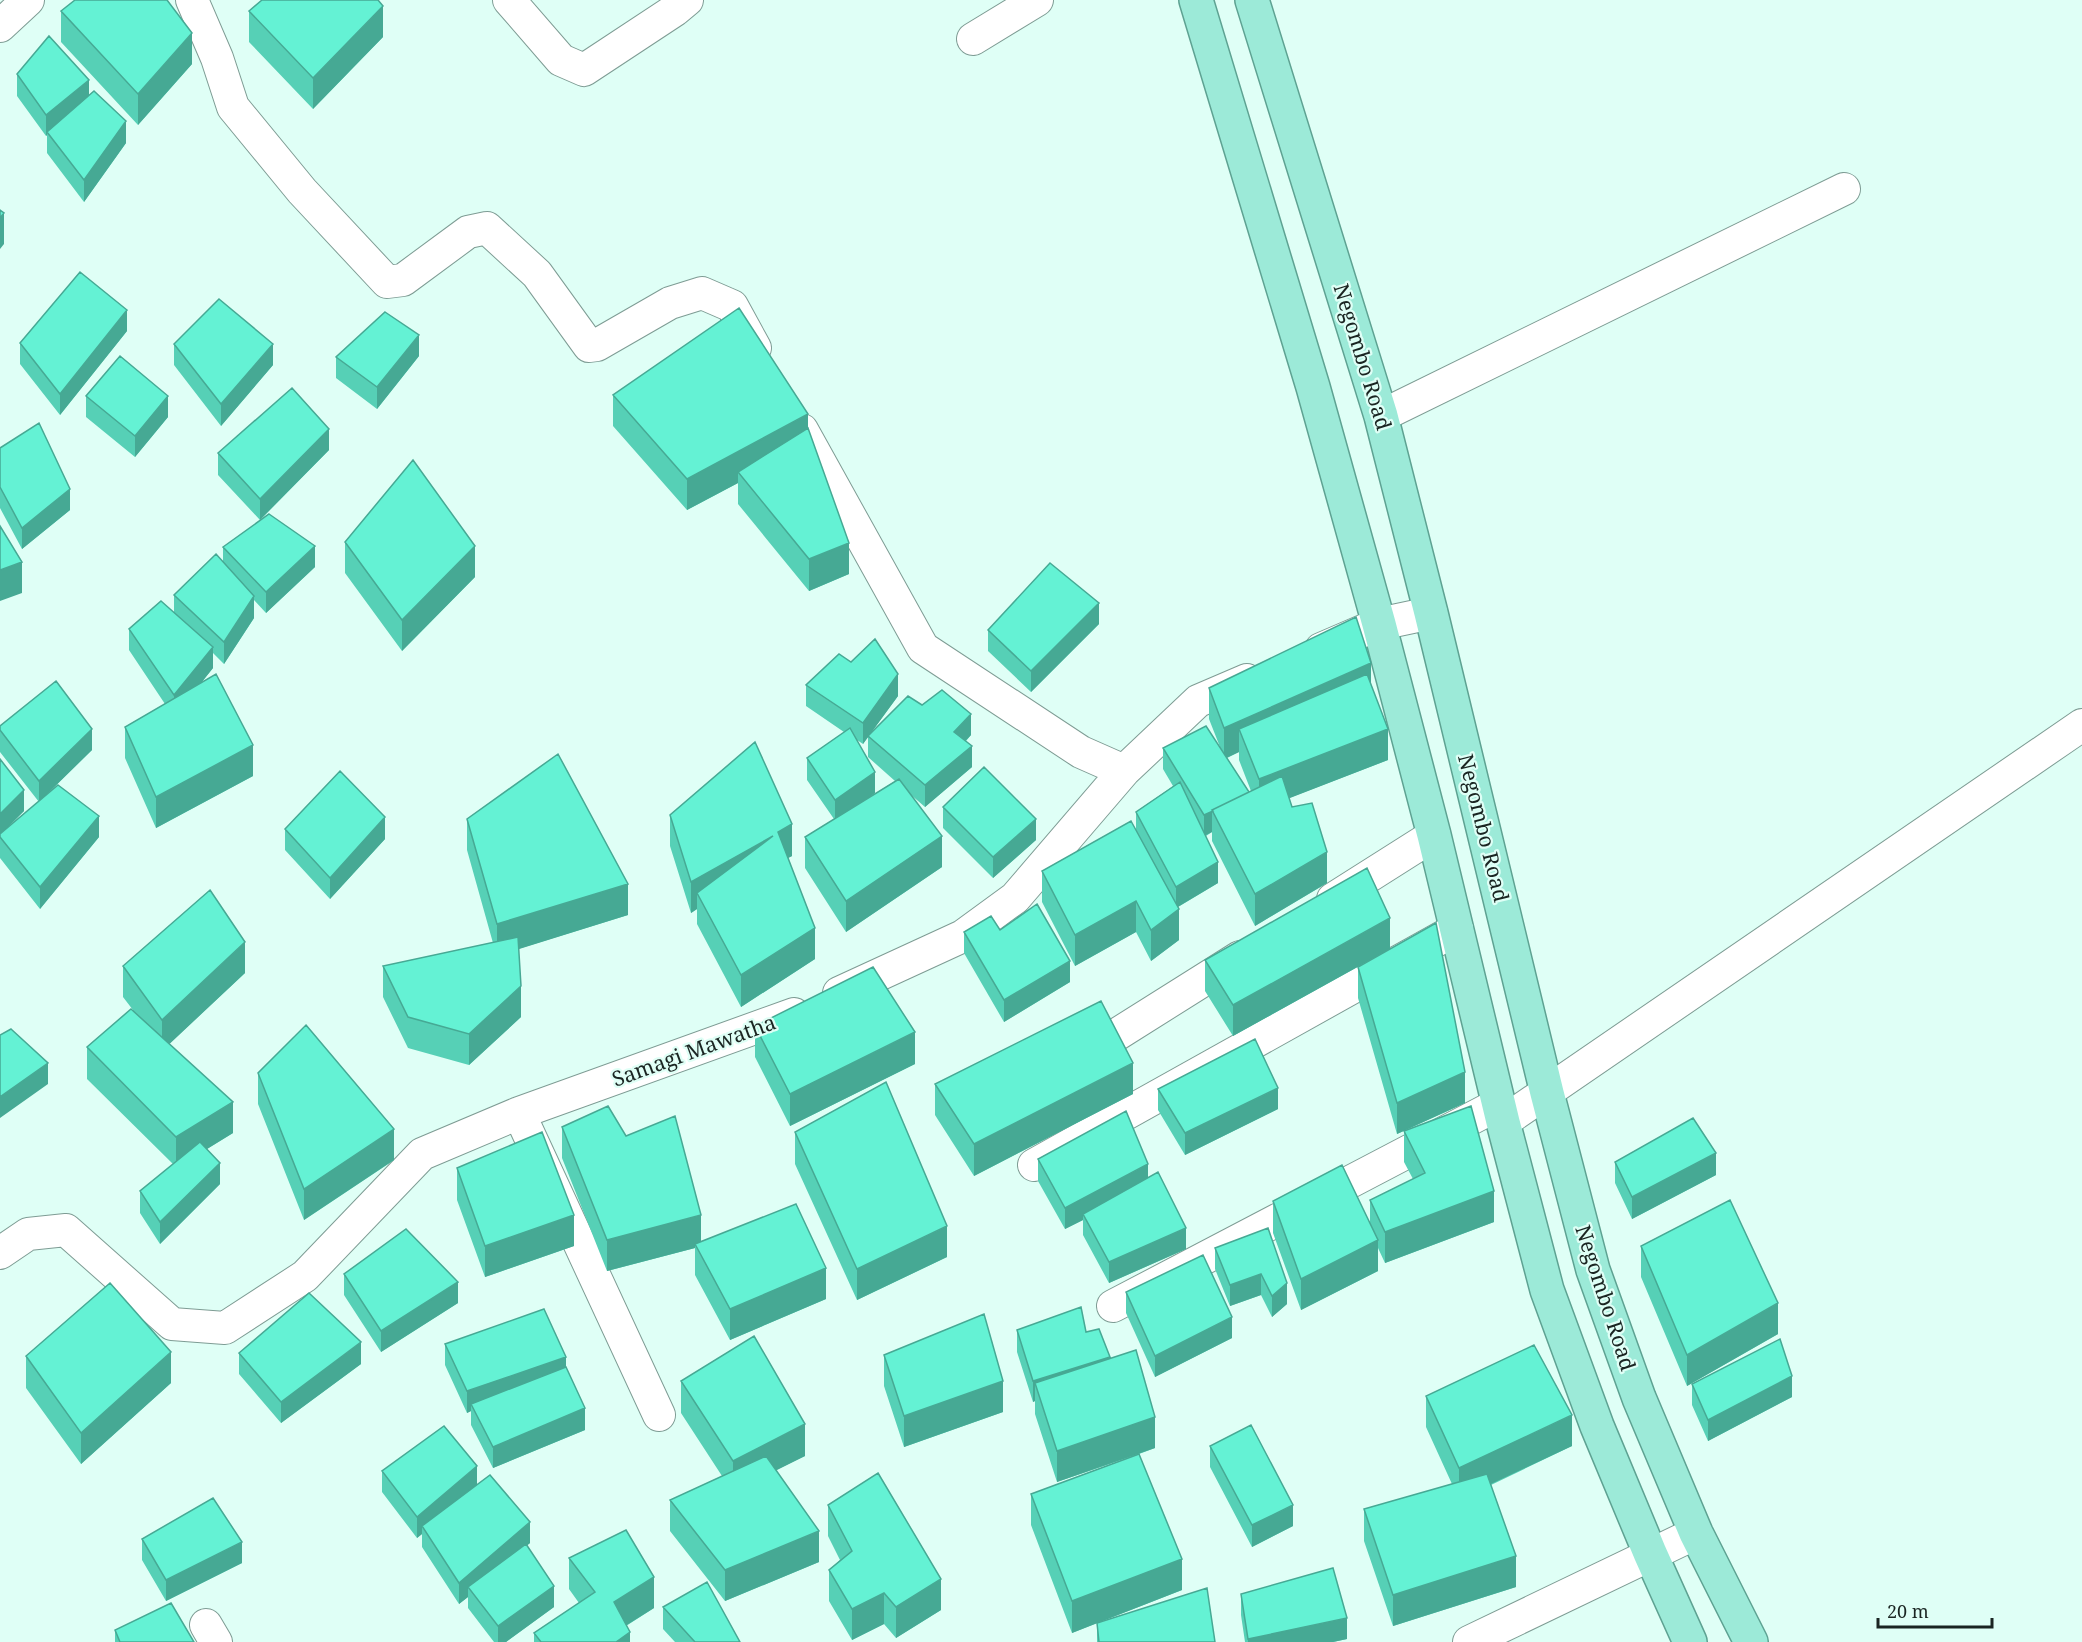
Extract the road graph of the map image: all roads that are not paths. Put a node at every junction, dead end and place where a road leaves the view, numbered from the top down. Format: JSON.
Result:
{"nodes":[{"id":1,"x":28,"y":0,"type":"edge"},
{"id":2,"x":192,"y":0,"type":"edge"},
{"id":3,"x":509,"y":0,"type":"edge"},
{"id":4,"x":687,"y":0,"type":"edge"},
{"id":5,"x":1037,"y":0,"type":"edge"},
{"id":6,"x":1196,"y":0,"type":"edge"},
{"id":7,"x":1252,"y":0,"type":"edge"},
{"id":8,"x":0,"y":26,"type":"edge"},
{"id":9,"x":973,"y":39,"type":"dead end"},
{"id":10,"x":1844,"y":189,"type":"dead end"},
{"id":11,"x":767,"y":368,"type":"edge"},
{"id":12,"x":790,"y":410,"type":"edge"},
{"id":13,"x":1381,"y":416,"type":"junction"},
{"id":14,"x":1431,"y":613,"type":"junction"},
{"id":15,"x":1378,"y":624,"type":"junction"},
{"id":16,"x":2082,"y":725,"type":"edge"},
{"id":17,"x":1124,"y":771,"type":"junction"},
{"id":18,"x":1434,"y":835,"type":"junction"},
{"id":19,"x":1305,"y":916,"type":"edge"},
{"id":20,"x":1457,"y":929,"type":"junction"},
{"id":21,"x":1265,"y":941,"type":"edge"},
{"id":22,"x":1116,"y":1035,"type":"edge"},
{"id":23,"x":1547,"y":1093,"type":"junction"},
{"id":24,"x":519,"y":1113,"type":"junction"},
{"id":25,"x":1501,"y":1113,"type":"junction"},
{"id":26,"x":1034,"y":1165,"type":"dead end"},
{"id":27,"x":0,"y":1254,"type":"edge"},
{"id":28,"x":1113,"y":1306,"type":"dead end"},
{"id":29,"x":660,"y":1415,"type":"dead end"},
{"id":30,"x":1696,"y":1533,"type":"junction"},
{"id":31,"x":1650,"y":1553,"type":"junction"},
{"id":32,"x":1469,"y":1642,"type":"edge"},
{"id":33,"x":1690,"y":1642,"type":"edge"},
{"id":34,"x":1751,"y":1642,"type":"edge"}],
"edges":[{"from":1,"to":8,"type":"street"},
{"from":2,"to":11,"type":"street"},
{"from":3,"to":4,"type":"street"},
{"from":5,"to":9,"type":"street"},
{"from":6,"to":15,"type":"highway"},
{"from":7,"to":13,"type":"highway","name":"Negombo Road"},
{"from":10,"to":13,"type":"street"},
{"from":12,"to":17,"type":"street"},
{"from":13,"to":14,"type":"highway","name":"Negombo Road"},
{"from":14,"to":15,"type":"street","name":"Samagi Mawatha"},
{"from":14,"to":23,"type":"highway","name":"Negombo Road"},
{"from":15,"to":17,"type":"street","name":"Samagi Mawatha"},
{"from":15,"to":18,"type":"highway"},
{"from":16,"to":23,"type":"street"},
{"from":17,"to":24,"type":"street","name":"Samagi Mawatha"},
{"from":18,"to":19,"type":"street"},
{"from":18,"to":20,"type":"highway"},
{"from":20,"to":25,"type":"highway"},
{"from":20,"to":26,"type":"street"},
{"from":21,"to":22,"type":"street"},
{"from":23,"to":25,"type":"street"},
{"from":23,"to":30,"type":"highway","name":"Negombo Road"},
{"from":24,"to":27,"type":"street","name":"Samagi Mawatha"},
{"from":24,"to":29,"type":"street"},
{"from":25,"to":28,"type":"street"},
{"from":25,"to":31,"type":"highway"},
{"from":30,"to":31,"type":"street"},
{"from":30,"to":34,"type":"highway","name":"Negombo Road"},
{"from":31,"to":32,"type":"street"},
{"from":31,"to":33,"type":"highway"}]}
